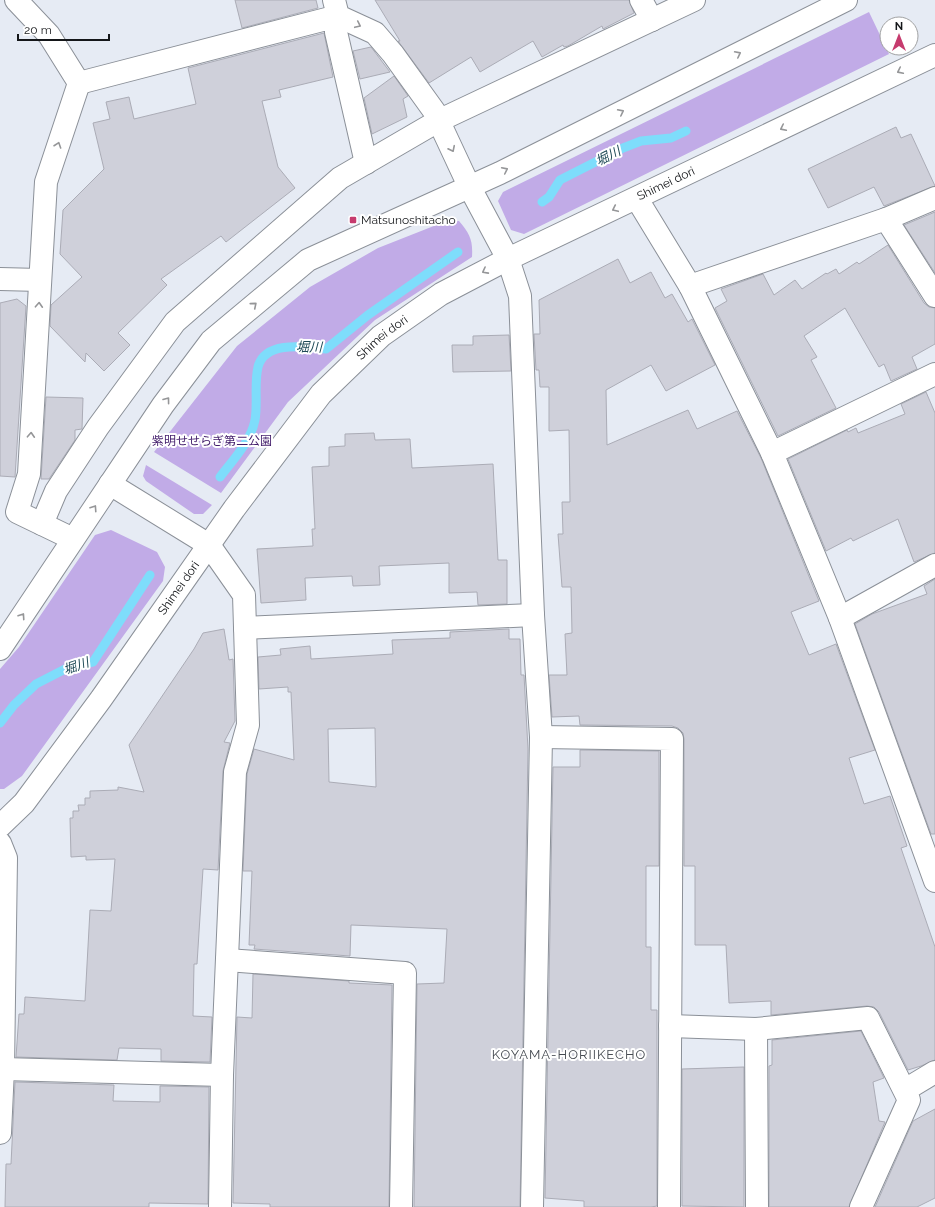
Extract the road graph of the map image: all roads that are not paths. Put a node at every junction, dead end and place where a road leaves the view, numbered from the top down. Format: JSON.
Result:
{"nodes":[{"id":1,"x":16,"y":0,"type":"edge"},
{"id":2,"x":640,"y":0,"type":"edge"},
{"id":3,"x":694,"y":0,"type":"edge"},
{"id":4,"x":846,"y":0,"type":"edge"},
{"id":5,"x":336,"y":8,"type":"edge"},
{"id":6,"x":652,"y":20,"type":"junction"},
{"id":7,"x":935,"y":55,"type":"edge"},
{"id":8,"x":79,"y":83,"type":"junction"},
{"id":9,"x":438,"y":121,"type":"junction"},
{"id":10,"x":366,"y":163,"type":"junction"},
{"id":11,"x":469,"y":186,"type":"junction"},
{"id":12,"x":935,"y":198,"type":"edge"},
{"id":13,"x":637,"y":199,"type":"junction"},
{"id":14,"x":886,"y":219,"type":"junction"},
{"id":15,"x":508,"y":260,"type":"junction"},
{"id":16,"x":0,"y":279,"type":"edge"},
{"id":17,"x":40,"y":280,"type":"junction"},
{"id":18,"x":690,"y":286,"type":"junction"},
{"id":19,"x":935,"y":296,"type":"edge"},
{"id":20,"x":935,"y":374,"type":"edge"},
{"id":21,"x":772,"y":453,"type":"junction"},
{"id":22,"x":110,"y":484,"type":"junction"},
{"id":23,"x":9,"y":512,"type":"edge"},
{"id":24,"x":42,"y":524,"type":"junction"},
{"id":25,"x":74,"y":539,"type":"junction"},
{"id":26,"x":209,"y":545,"type":"junction"},
{"id":27,"x":935,"y":564,"type":"edge"},
{"id":28,"x":532,"y":615,"type":"junction"},
{"id":29,"x":840,"y":618,"type":"junction"},
{"id":30,"x":245,"y":628,"type":"junction"},
{"id":31,"x":0,"y":649,"type":"edge"},
{"id":32,"x":541,"y":737,"type":"junction"},
{"id":33,"x":0,"y":826,"type":"edge"},
{"id":34,"x":0,"y":843,"type":"edge"},
{"id":35,"x":935,"y":881,"type":"edge"},
{"id":36,"x":227,"y":960,"type":"junction"},
{"id":37,"x":670,"y":1026,"type":"junction"},
{"id":38,"x":756,"y":1029,"type":"junction"},
{"id":39,"x":3,"y":1069,"type":"junction"},
{"id":40,"x":935,"y":1072,"type":"edge"},
{"id":41,"x":222,"y":1075,"type":"junction"},
{"id":42,"x":905,"y":1090,"type":"junction"},
{"id":43,"x":0,"y":1133,"type":"edge"},
{"id":44,"x":220,"y":1207,"type":"edge"},
{"id":45,"x":401,"y":1207,"type":"edge"},
{"id":46,"x":532,"y":1207,"type":"edge"},
{"id":47,"x":669,"y":1207,"type":"edge"},
{"id":48,"x":757,"y":1207,"type":"edge"},
{"id":49,"x":861,"y":1207,"type":"edge"}],
"edges":[{"from":1,"to":8,"type":"street"},
{"from":2,"to":6,"type":"street"},
{"from":3,"to":6,"type":"street"},
{"from":11,"to":4,"type":"street","one_way":true},
{"from":5,"to":8,"type":"street"},
{"from":5,"to":9,"type":"street","one_way":true},
{"from":5,"to":10,"type":"street"},
{"from":6,"to":9,"type":"street"},
{"from":7,"to":13,"type":"street","name":"Shimei dori","one_way":true},
{"from":17,"to":8,"type":"street","one_way":true},
{"from":9,"to":10,"type":"street"},
{"from":9,"to":11,"type":"street","one_way":true},
{"from":10,"to":24,"type":"street"},
{"from":11,"to":15,"type":"street"},
{"from":22,"to":11,"type":"street","one_way":true},
{"from":12,"to":14,"type":"street"},
{"from":13,"to":15,"type":"street","name":"Shimei dori","one_way":true},
{"from":13,"to":18,"type":"street"},
{"from":14,"to":18,"type":"street"},
{"from":14,"to":19,"type":"street"},
{"from":15,"to":26,"type":"street","name":"Shimei dori","one_way":true},
{"from":15,"to":28,"type":"street"},
{"from":16,"to":17,"type":"street"},
{"from":23,"to":17,"type":"street","one_way":true},
{"from":18,"to":21,"type":"street"},
{"from":20,"to":21,"type":"street"},
{"from":21,"to":29,"type":"street"},
{"from":25,"to":22,"type":"street","one_way":true},
{"from":22,"to":26,"type":"street"},
{"from":23,"to":24,"type":"street"},
{"from":24,"to":25,"type":"street"},
{"from":31,"to":25,"type":"street","one_way":true},
{"from":26,"to":30,"type":"street"},
{"from":26,"to":33,"type":"street","name":"Shimei dori"},
{"from":27,"to":29,"type":"street"},
{"from":28,"to":30,"type":"street"},
{"from":28,"to":32,"type":"street"},
{"from":29,"to":35,"type":"street"},
{"from":30,"to":36,"type":"street"},
{"from":32,"to":37,"type":"street"},
{"from":32,"to":46,"type":"street"},
{"from":34,"to":39,"type":"street"},
{"from":36,"to":41,"type":"street"},
{"from":36,"to":45,"type":"street"},
{"from":37,"to":38,"type":"street"},
{"from":37,"to":47,"type":"street"},
{"from":38,"to":42,"type":"street"},
{"from":38,"to":48,"type":"street"},
{"from":39,"to":41,"type":"street"},
{"from":39,"to":43,"type":"street"},
{"from":40,"to":42,"type":"street"},
{"from":41,"to":44,"type":"street"},
{"from":42,"to":49,"type":"street"}]}
